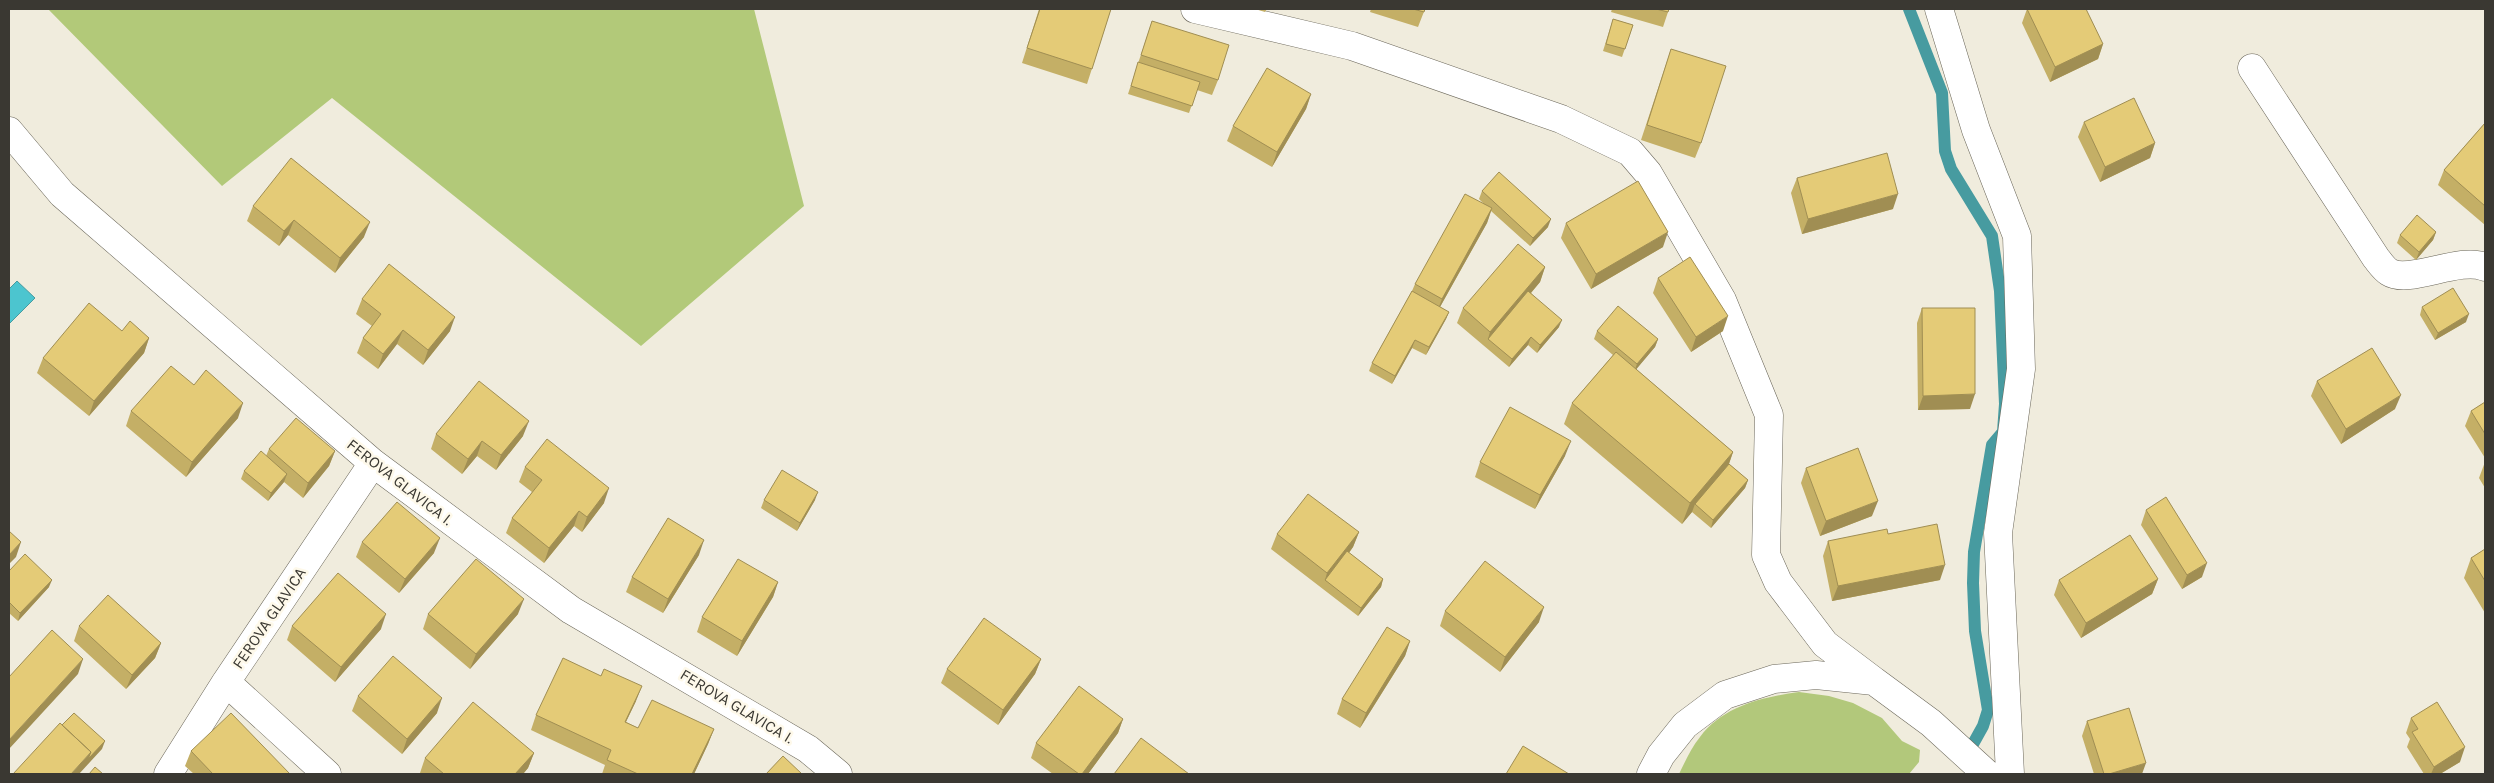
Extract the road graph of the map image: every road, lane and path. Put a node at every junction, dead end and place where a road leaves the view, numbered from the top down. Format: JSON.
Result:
{"nodes":[{"id":1,"x":1195,"y":9,"type":"edge"},
{"id":2,"x":1938,"y":9,"type":"edge"},
{"id":3,"x":2252,"y":68,"type":"dead end"},
{"id":4,"x":9,"y":131,"type":"edge"},
{"id":5,"x":2485,"y":267,"type":"edge"},
{"id":6,"x":373,"y":463,"type":"junction"},
{"id":7,"x":1874,"y":681,"type":"junction"},
{"id":8,"x":226,"y":682,"type":"junction"},
{"id":9,"x":168,"y":774,"type":"edge"},
{"id":10,"x":326,"y":774,"type":"edge"},
{"id":11,"x":838,"y":774,"type":"edge"},
{"id":12,"x":1651,"y":774,"type":"edge"},
{"id":13,"x":1987,"y":774,"type":"edge"},
{"id":14,"x":2010,"y":774,"type":"edge"}],
"edges":[{"from":1,"to":7,"type":"street"},
{"from":2,"to":14,"type":"street"},
{"from":3,"to":5,"type":"street"},
{"from":4,"to":6,"type":"street","name":"FEROVA GLAVICA I."},
{"from":6,"to":8,"type":"street","name":"FEROVA GLAVICA"},
{"from":6,"to":11,"type":"street","name":"FEROVA GLAVICA I."},
{"from":7,"to":12,"type":"street"},
{"from":7,"to":13,"type":"street"},
{"from":8,"to":9,"type":"street","name":"FEROVA GLAVICA"},
{"from":8,"to":10,"type":"street"}]}
